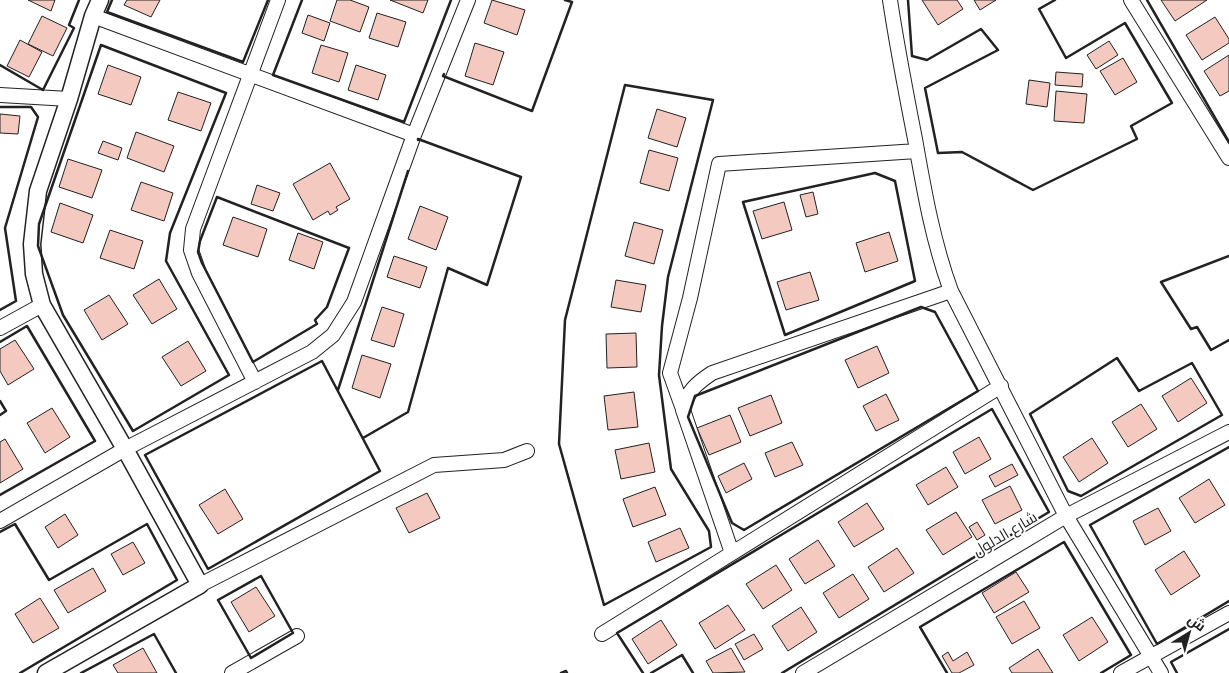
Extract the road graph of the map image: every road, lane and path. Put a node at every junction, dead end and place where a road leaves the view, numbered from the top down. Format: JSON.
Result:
{"nodes":[{"id":1,"x":100,"y":0,"type":"edge"},
{"id":2,"x":278,"y":0,"type":"edge"},
{"id":3,"x":468,"y":0,"type":"edge"},
{"id":4,"x":890,"y":0,"type":"edge"},
{"id":5,"x":1131,"y":0,"type":"edge"},
{"id":6,"x":93,"y":16,"type":"junction"},
{"id":7,"x":250,"y":75,"type":"junction"},
{"id":8,"x":0,"y":95,"type":"edge"},
{"id":9,"x":69,"y":98,"type":"junction"},
{"id":10,"x":414,"y":135,"type":"junction"},
{"id":11,"x":917,"y":151,"type":"junction"},
{"id":12,"x":1229,"y":158,"type":"edge"},
{"id":13,"x":950,"y":291,"type":"junction"},
{"id":14,"x":42,"y":305,"type":"junction"},
{"id":15,"x":0,"y":328,"type":"edge"},
{"id":16,"x":255,"y":382,"type":"junction"},
{"id":17,"x":1001,"y":386,"type":"junction"},
{"id":18,"x":683,"y":410,"type":"junction"},
{"id":19,"x":1229,"y":432,"type":"edge"},
{"id":20,"x":125,"y":449,"type":"junction"},
{"id":21,"x":528,"y":451,"type":"dead end"},
{"id":22,"x":1066,"y":516,"type":"junction"},
{"id":23,"x":0,"y":521,"type":"edge"},
{"id":24,"x":732,"y":553,"type":"junction"},
{"id":25,"x":200,"y":585,"type":"junction"},
{"id":26,"x":1229,"y":613,"type":"edge"},
{"id":27,"x":602,"y":634,"type":"dead end"},
{"id":28,"x":297,"y":636,"type":"dead end"},
{"id":29,"x":1151,"y":656,"type":"junction"},
{"id":30,"x":809,"y":672,"type":"edge"},
{"id":31,"x":46,"y":673,"type":"edge"},
{"id":32,"x":232,"y":673,"type":"edge"},
{"id":33,"x":1121,"y":673,"type":"edge"},
{"id":34,"x":1161,"y":673,"type":"edge"}],
"edges":[{"from":1,"to":6,"type":"street"},
{"from":2,"to":7,"type":"street"},
{"from":3,"to":10,"type":"street"},
{"from":4,"to":11,"type":"street"},
{"from":5,"to":12,"type":"street"},
{"from":6,"to":7,"type":"street"},
{"from":6,"to":9,"type":"street"},
{"from":7,"to":10,"type":"street"},
{"from":7,"to":16,"type":"street"},
{"from":8,"to":9,"type":"street"},
{"from":9,"to":14,"type":"street"},
{"from":10,"to":16,"type":"street"},
{"from":11,"to":13,"type":"street"},
{"from":11,"to":18,"type":"street"},
{"from":13,"to":17,"type":"street"},
{"from":13,"to":18,"type":"street"},
{"from":14,"to":15,"type":"street"},
{"from":14,"to":20,"type":"street"},
{"from":16,"to":20,"type":"street"},
{"from":17,"to":22,"type":"street"},
{"from":17,"to":24,"type":"street"},
{"from":18,"to":24,"type":"street"},
{"from":19,"to":22,"type":"street","name":"شارع الدلول"},
{"from":20,"to":23,"type":"street"},
{"from":20,"to":25,"type":"street"},
{"from":21,"to":25,"type":"street"},
{"from":22,"to":29,"type":"street"},
{"from":22,"to":30,"type":"street","name":"شارع الدلول"},
{"from":24,"to":27,"type":"street"},
{"from":25,"to":31,"type":"street"},
{"from":26,"to":29,"type":"street"},
{"from":28,"to":32,"type":"street"},
{"from":29,"to":33,"type":"street"},
{"from":29,"to":34,"type":"street"}]}
